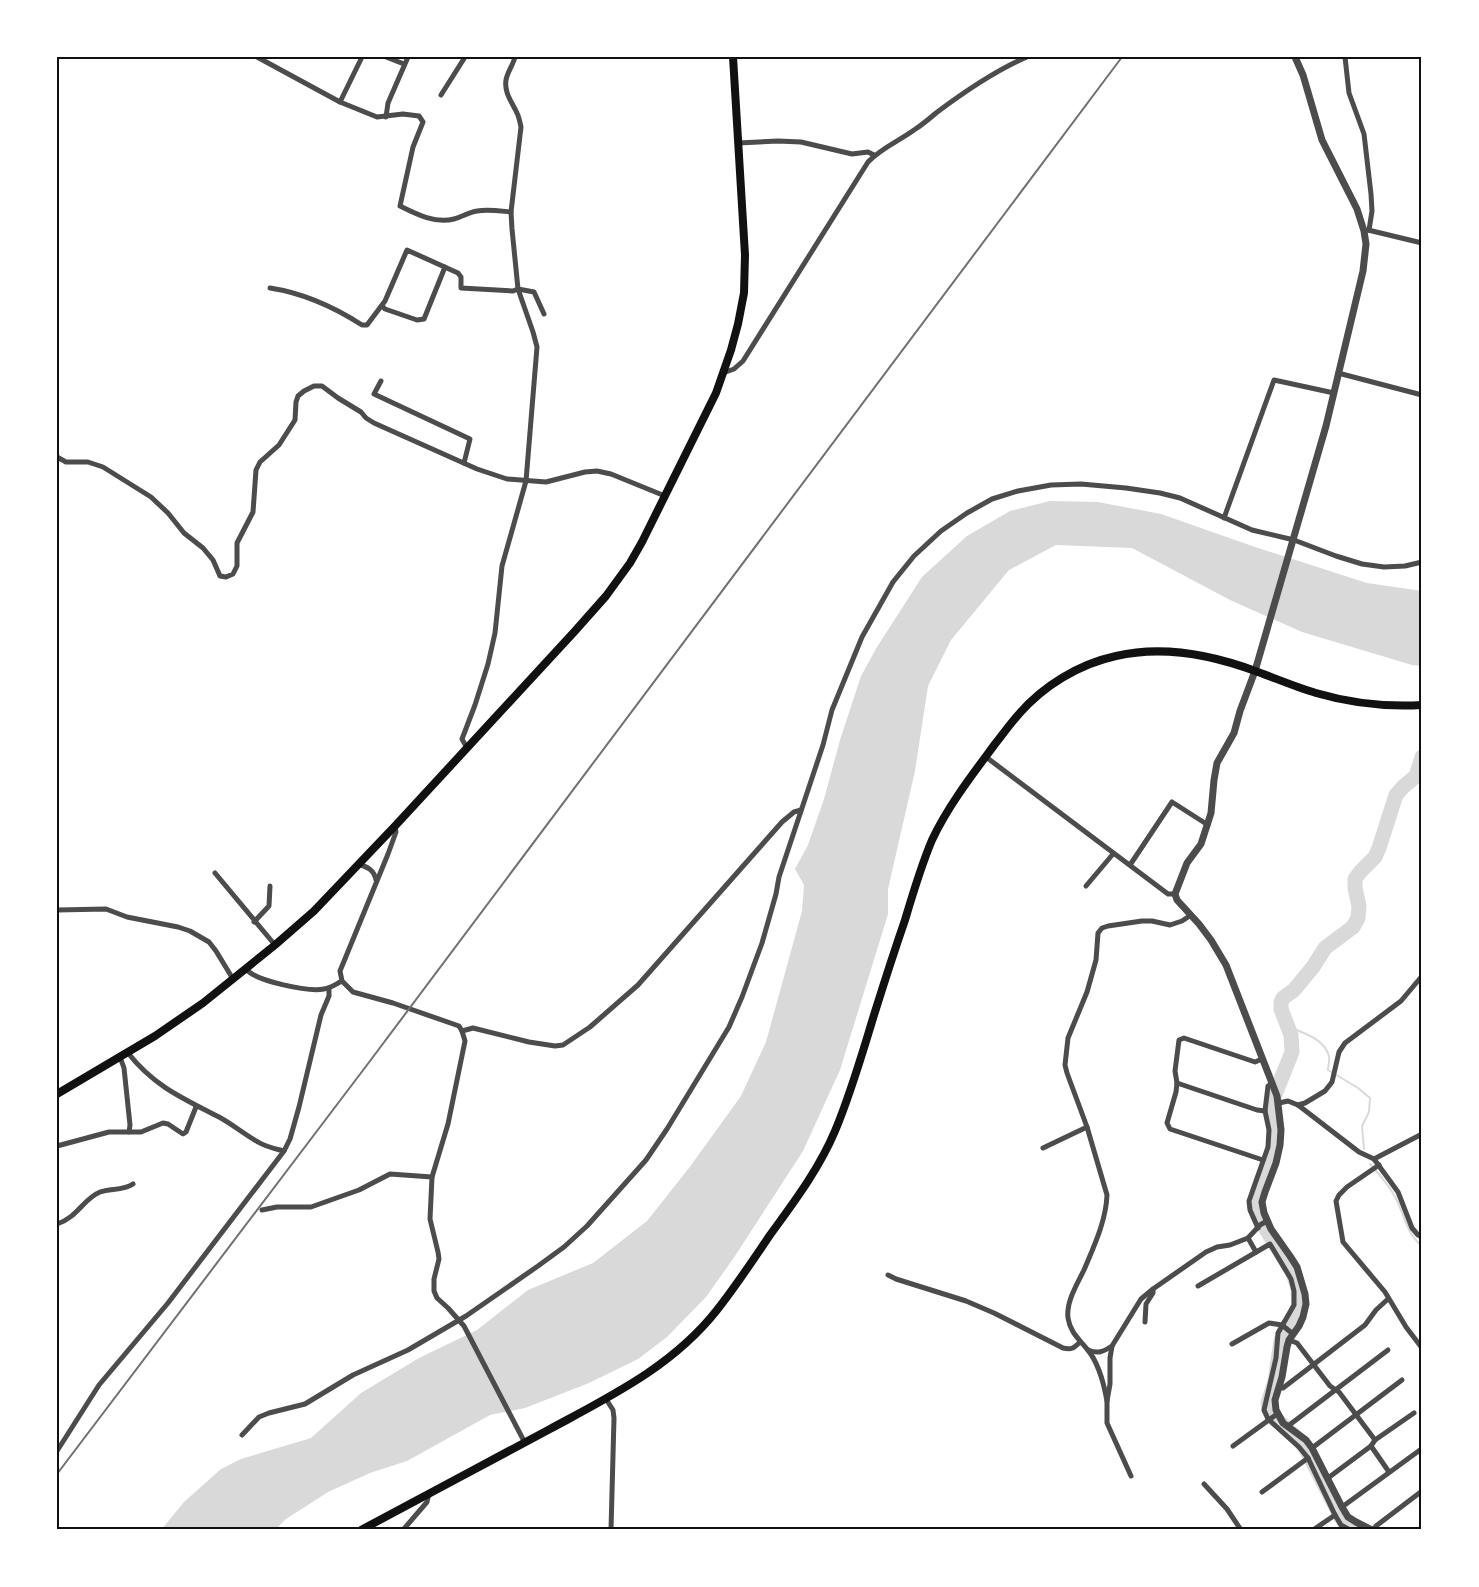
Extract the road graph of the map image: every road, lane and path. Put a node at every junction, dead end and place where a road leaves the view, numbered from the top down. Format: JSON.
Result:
{"nodes":[{"id":1,"x":257,"y":57,"type":"edge"},
{"id":2,"x":362,"y":57,"type":"edge"},
{"id":3,"x":386,"y":57,"type":"edge"},
{"id":4,"x":408,"y":57,"type":"edge"},
{"id":5,"x":465,"y":57,"type":"edge"},
{"id":6,"x":514,"y":57,"type":"edge"},
{"id":7,"x":733,"y":57,"type":"edge"},
{"id":8,"x":1027,"y":57,"type":"edge"},
{"id":9,"x":1295,"y":57,"type":"edge"},
{"id":10,"x":1345,"y":57,"type":"edge"},
{"id":11,"x":404,"y":64,"type":"junction"},
{"id":12,"x":441,"y":95,"type":"dead end"},
{"id":13,"x":340,"y":102,"type":"junction"},
{"id":14,"x":386,"y":117,"type":"junction"},
{"id":15,"x":738,"y":143,"type":"junction"},
{"id":16,"x":874,"y":155,"type":"junction"},
{"id":17,"x":511,"y":212,"type":"junction"},
{"id":18,"x":1367,"y":230,"type":"junction"},
{"id":19,"x":1422,"y":243,"type":"edge"},
{"id":20,"x":445,"y":267,"type":"junction"},
{"id":21,"x":270,"y":288,"type":"dead end"},
{"id":22,"x":518,"y":289,"type":"junction"},
{"id":23,"x":382,"y":306,"type":"junction"},
{"id":24,"x":544,"y":314,"type":"dead end"},
{"id":25,"x":723,"y":373,"type":"junction"},
{"id":26,"x":1338,"y":373,"type":"junction"},
{"id":27,"x":381,"y":381,"type":"dead end"},
{"id":28,"x":1334,"y":393,"type":"junction"},
{"id":29,"x":1422,"y":395,"type":"edge"},
{"id":30,"x":57,"y":458,"type":"edge"},
{"id":31,"x":464,"y":463,"type":"junction"},
{"id":32,"x":526,"y":481,"type":"junction"},
{"id":33,"x":665,"y":496,"type":"junction"},
{"id":34,"x":1224,"y":518,"type":"junction"},
{"id":35,"x":1294,"y":540,"type":"junction"},
{"id":36,"x":1422,"y":562,"type":"edge"},
{"id":37,"x":1257,"y":666,"type":"junction"},
{"id":38,"x":1422,"y":705,"type":"edge"},
{"id":39,"x":467,"y":748,"type":"junction"},
{"id":40,"x":986,"y":757,"type":"junction"},
{"id":41,"x":801,"y":810,"type":"junction"},
{"id":42,"x":1208,"y":825,"type":"junction"},
{"id":43,"x":394,"y":826,"type":"junction"},
{"id":44,"x":1113,"y":854,"type":"junction"},
{"id":45,"x":358,"y":864,"type":"junction"},
{"id":46,"x":1130,"y":865,"type":"junction"},
{"id":47,"x":215,"y":873,"type":"dead end"},
{"id":48,"x":377,"y":882,"type":"junction"},
{"id":49,"x":270,"y":886,"type":"dead end"},
{"id":50,"x":1086,"y":886,"type":"dead end"},
{"id":51,"x":1175,"y":894,"type":"junction"},
{"id":52,"x":57,"y":910,"type":"edge"},
{"id":53,"x":1191,"y":915,"type":"junction"},
{"id":54,"x":254,"y":922,"type":"junction"},
{"id":55,"x":275,"y":945,"type":"junction"},
{"id":56,"x":246,"y":969,"type":"junction"},
{"id":57,"x":1422,"y":976,"type":"edge"},
{"id":58,"x":233,"y":979,"type":"junction"},
{"id":59,"x":342,"y":981,"type":"junction"},
{"id":60,"x":329,"y":988,"type":"junction"},
{"id":61,"x":462,"y":1031,"type":"junction"},
{"id":62,"x":128,"y":1053,"type":"junction"},
{"id":63,"x":120,"y":1058,"type":"junction"},
{"id":64,"x":1262,"y":1059,"type":"junction"},
{"id":65,"x":1177,"y":1083,"type":"junction"},
{"id":66,"x":1271,"y":1084,"type":"junction"},
{"id":67,"x":57,"y":1094,"type":"edge"},
{"id":68,"x":1279,"y":1103,"type":"junction"},
{"id":69,"x":1298,"y":1105,"type":"junction"},
{"id":70,"x":196,"y":1107,"type":"junction"},
{"id":71,"x":1265,"y":1111,"type":"junction"},
{"id":72,"x":1087,"y":1127,"type":"junction"},
{"id":73,"x":129,"y":1132,"type":"junction"},
{"id":74,"x":1422,"y":1134,"type":"edge"},
{"id":75,"x":57,"y":1146,"type":"edge"},
{"id":76,"x":1043,"y":1148,"type":"dead end"},
{"id":77,"x":284,"y":1152,"type":"junction"},
{"id":78,"x":1374,"y":1159,"type":"junction"},
{"id":79,"x":1263,"y":1160,"type":"junction"},
{"id":80,"x":1379,"y":1165,"type":"junction"},
{"id":81,"x":432,"y":1177,"type":"junction"},
{"id":82,"x":133,"y":1184,"type":"dead end"},
{"id":83,"x":262,"y":1210,"type":"dead end"},
{"id":84,"x":1267,"y":1221,"type":"junction"},
{"id":85,"x":57,"y":1224,"type":"edge"},
{"id":86,"x":1258,"y":1228,"type":"junction"},
{"id":87,"x":1422,"y":1237,"type":"edge"},
{"id":88,"x":1248,"y":1238,"type":"junction"},
{"id":89,"x":1256,"y":1252,"type":"junction"},
{"id":90,"x":888,"y":1275,"type":"dead end"},
{"id":91,"x":1198,"y":1286,"type":"dead end"},
{"id":92,"x":1153,"y":1289,"type":"junction"},
{"id":93,"x":1388,"y":1299,"type":"junction"},
{"id":94,"x":459,"y":1320,"type":"junction"},
{"id":95,"x":1145,"y":1322,"type":"dead end"},
{"id":96,"x":1282,"y":1326,"type":"junction"},
{"id":97,"x":1291,"y":1337,"type":"junction"},
{"id":98,"x":1080,"y":1342,"type":"junction"},
{"id":99,"x":1232,"y":1344,"type":"dead end"},
{"id":100,"x":1112,"y":1346,"type":"junction"},
{"id":101,"x":1422,"y":1348,"type":"edge"},
{"id":102,"x":1088,"y":1350,"type":"junction"},
{"id":103,"x":1388,"y":1350,"type":"dead end"},
{"id":104,"x":1314,"y":1365,"type":"junction"},
{"id":105,"x":1402,"y":1380,"type":"dead end"},
{"id":106,"x":1279,"y":1388,"type":"junction"},
{"id":107,"x":1335,"y":1389,"type":"junction"},
{"id":108,"x":606,"y":1399,"type":"junction"},
{"id":109,"x":1107,"y":1401,"type":"junction"},
{"id":110,"x":1414,"y":1413,"type":"dead end"},
{"id":111,"x":1277,"y":1414,"type":"junction"},
{"id":112,"x":1356,"y":1415,"type":"junction"},
{"id":113,"x":1269,"y":1419,"type":"junction"},
{"id":114,"x":1288,"y":1426,"type":"junction"},
{"id":115,"x":242,"y":1436,"type":"dead end"},
{"id":116,"x":1375,"y":1440,"type":"junction"},
{"id":117,"x":525,"y":1443,"type":"junction"},
{"id":118,"x":1233,"y":1446,"type":"dead end"},
{"id":119,"x":1371,"y":1446,"type":"junction"},
{"id":120,"x":1312,"y":1448,"type":"junction"},
{"id":121,"x":1420,"y":1450,"type":"dead end"},
{"id":122,"x":57,"y":1451,"type":"edge"},
{"id":123,"x":1308,"y":1458,"type":"junction"},
{"id":124,"x":1389,"y":1472,"type":"junction"},
{"id":125,"x":1131,"y":1476,"type":"dead end"},
{"id":126,"x":1328,"y":1478,"type":"junction"},
{"id":127,"x":1204,"y":1484,"type":"dead end"},
{"id":128,"x":1422,"y":1491,"type":"edge"},
{"id":129,"x":1262,"y":1492,"type":"dead end"},
{"id":130,"x":429,"y":1493,"type":"junction"},
{"id":131,"x":1342,"y":1507,"type":"junction"},
{"id":132,"x":1335,"y":1515,"type":"junction"},
{"id":133,"x":361,"y":1530,"type":"edge"},
{"id":134,"x":403,"y":1530,"type":"edge"},
{"id":135,"x":611,"y":1530,"type":"edge"},
{"id":136,"x":1241,"y":1530,"type":"edge"},
{"id":137,"x":1313,"y":1530,"type":"edge"},
{"id":138,"x":1350,"y":1530,"type":"edge"},
{"id":139,"x":1373,"y":1530,"type":"edge"}],
"edges":[{"from":1,"to":13,"type":"street"},
{"from":2,"to":13,"type":"street"},
{"from":3,"to":11,"type":"street"},
{"from":4,"to":11,"type":"street"},
{"from":5,"to":12,"type":"street"},
{"from":6,"to":17,"type":"street"},
{"from":7,"to":15,"type":"main road"},
{"from":8,"to":16,"type":"street"},
{"from":9,"to":18,"type":"street"},
{"from":10,"to":18,"type":"street"},
{"from":11,"to":14,"type":"street"},
{"from":13,"to":14,"type":"street"},
{"from":14,"to":17,"type":"street"},
{"from":15,"to":16,"type":"street"},
{"from":15,"to":25,"type":"main road"},
{"from":16,"to":25,"type":"street"},
{"from":17,"to":22,"type":"street"},
{"from":18,"to":19,"type":"street"},
{"from":18,"to":26,"type":"street"},
{"from":20,"to":22,"type":"street"},
{"from":20,"to":23,"type":"street"},
{"from":20,"to":23,"type":"street"},
{"from":21,"to":23,"type":"street"},
{"from":22,"to":24,"type":"street"},
{"from":22,"to":32,"type":"street"},
{"from":25,"to":33,"type":"main road"},
{"from":26,"to":28,"type":"street"},
{"from":26,"to":29,"type":"street"},
{"from":27,"to":31,"type":"street"},
{"from":28,"to":34,"type":"street"},
{"from":28,"to":35,"type":"street"},
{"from":30,"to":31,"type":"street"},
{"from":31,"to":32,"type":"street"},
{"from":32,"to":33,"type":"street"},
{"from":32,"to":39,"type":"street"},
{"from":33,"to":39,"type":"main road"},
{"from":34,"to":35,"type":"street"},
{"from":34,"to":41,"type":"street"},
{"from":35,"to":36,"type":"street"},
{"from":35,"to":37,"type":"street"},
{"from":37,"to":38,"type":"main road"},
{"from":37,"to":40,"type":"main road"},
{"from":37,"to":42,"type":"street"},
{"from":39,"to":43,"type":"main road"},
{"from":40,"to":44,"type":"street"},
{"from":40,"to":108,"type":"main road"},
{"from":41,"to":61,"type":"street"},
{"from":41,"to":94,"type":"street"},
{"from":42,"to":46,"type":"street"},
{"from":42,"to":51,"type":"street"},
{"from":43,"to":45,"type":"main road"},
{"from":43,"to":48,"type":"street"},
{"from":44,"to":46,"type":"street"},
{"from":44,"to":50,"type":"street"},
{"from":45,"to":48,"type":"street"},
{"from":45,"to":55,"type":"main road"},
{"from":46,"to":51,"type":"street"},
{"from":47,"to":54,"type":"street"},
{"from":48,"to":59,"type":"street"},
{"from":49,"to":54,"type":"street"},
{"from":51,"to":53,"type":"street"},
{"from":52,"to":58,"type":"street"},
{"from":53,"to":64,"type":"street"},
{"from":53,"to":72,"type":"street"},
{"from":54,"to":55,"type":"street"},
{"from":55,"to":56,"type":"main road"},
{"from":56,"to":58,"type":"main road"},
{"from":56,"to":60,"type":"street"},
{"from":57,"to":69,"type":"street"},
{"from":58,"to":62,"type":"main road"},
{"from":59,"to":60,"type":"street"},
{"from":59,"to":61,"type":"street"},
{"from":60,"to":77,"type":"street"},
{"from":61,"to":81,"type":"street"},
{"from":62,"to":63,"type":"main road"},
{"from":62,"to":70,"type":"street"},
{"from":63,"to":67,"type":"main road"},
{"from":63,"to":73,"type":"street"},
{"from":64,"to":65,"type":"street"},
{"from":64,"to":66,"type":"street"},
{"from":65,"to":71,"type":"street"},
{"from":65,"to":79,"type":"street"},
{"from":66,"to":68,"type":"street"},
{"from":66,"to":71,"type":"street"},
{"from":68,"to":69,"type":"street"},
{"from":68,"to":84,"type":"street"},
{"from":69,"to":78,"type":"street"},
{"from":70,"to":73,"type":"street"},
{"from":70,"to":77,"type":"street"},
{"from":71,"to":79,"type":"street"},
{"from":72,"to":76,"type":"street"},
{"from":72,"to":98,"type":"street"},
{"from":73,"to":75,"type":"street"},
{"from":74,"to":78,"type":"street"},
{"from":77,"to":122,"type":"street"},
{"from":78,"to":80,"type":"street"},
{"from":79,"to":86,"type":"street"},
{"from":80,"to":87,"type":"street"},
{"from":80,"to":93,"type":"street"},
{"from":81,"to":83,"type":"street"},
{"from":81,"to":94,"type":"street"},
{"from":82,"to":85,"type":"street"},
{"from":84,"to":86,"type":"street"},
{"from":84,"to":97,"type":"street"},
{"from":86,"to":88,"type":"street"},
{"from":88,"to":89,"type":"street"},
{"from":88,"to":92,"type":"street"},
{"from":89,"to":91,"type":"street"},
{"from":89,"to":96,"type":"street"},
{"from":90,"to":98,"type":"street"},
{"from":92,"to":95,"type":"street"},
{"from":92,"to":100,"type":"street"},
{"from":93,"to":101,"type":"street"},
{"from":93,"to":104,"type":"street"},
{"from":94,"to":115,"type":"street"},
{"from":94,"to":117,"type":"street"},
{"from":96,"to":97,"type":"street"},
{"from":96,"to":99,"type":"street"},
{"from":96,"to":113,"type":"street"},
{"from":97,"to":104,"type":"street"},
{"from":97,"to":106,"type":"street"},
{"from":98,"to":102,"type":"street"},
{"from":100,"to":102,"type":"street"},
{"from":100,"to":109,"type":"street"},
{"from":102,"to":109,"type":"street"},
{"from":103,"to":107,"type":"street"},
{"from":104,"to":106,"type":"street"},
{"from":104,"to":107,"type":"street"},
{"from":105,"to":112,"type":"street"},
{"from":106,"to":111,"type":"street"},
{"from":107,"to":112,"type":"street"},
{"from":107,"to":114,"type":"street"},
{"from":108,"to":117,"type":"main road"},
{"from":108,"to":135,"type":"street"},
{"from":109,"to":125,"type":"street"},
{"from":110,"to":116,"type":"street"},
{"from":111,"to":113,"type":"street"},
{"from":111,"to":114,"type":"street"},
{"from":112,"to":116,"type":"street"},
{"from":112,"to":120,"type":"street"},
{"from":113,"to":118,"type":"street"},
{"from":113,"to":123,"type":"street"},
{"from":114,"to":120,"type":"street"},
{"from":116,"to":119,"type":"street"},
{"from":117,"to":130,"type":"main road"},
{"from":119,"to":124,"type":"street"},
{"from":119,"to":126,"type":"street"},
{"from":120,"to":126,"type":"street"},
{"from":121,"to":124,"type":"street"},
{"from":123,"to":129,"type":"street"},
{"from":123,"to":132,"type":"street"},
{"from":124,"to":131,"type":"street"},
{"from":126,"to":131,"type":"street"},
{"from":127,"to":136,"type":"street"},
{"from":128,"to":139,"type":"street"},
{"from":130,"to":133,"type":"main road"},
{"from":130,"to":134,"type":"street"},
{"from":131,"to":139,"type":"street"},
{"from":132,"to":137,"type":"street"},
{"from":132,"to":138,"type":"street"}]}
